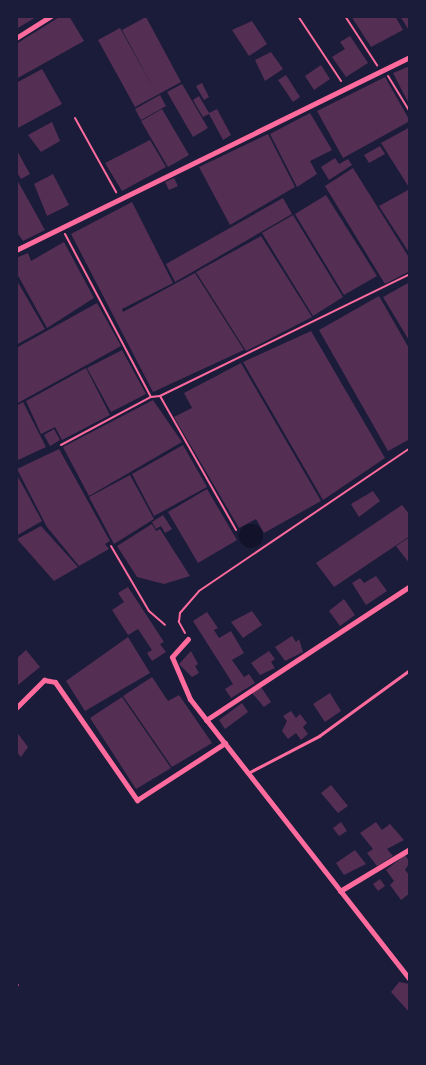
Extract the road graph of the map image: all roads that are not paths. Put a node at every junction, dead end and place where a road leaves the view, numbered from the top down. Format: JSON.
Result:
{"nodes":[{"id":1,"x":50,"y":16,"type":"edge"},
{"id":2,"x":16,"y":38,"type":"edge"},
{"id":3,"x":410,"y":57,"type":"edge"},
{"id":4,"x":16,"y":250,"type":"edge"},
{"id":5,"x":410,"y":586,"type":"edge"},
{"id":6,"x":188,"y":639,"type":"road end"},
{"id":7,"x":410,"y":670,"type":"edge"},
{"id":8,"x":16,"y":708,"type":"edge"},
{"id":9,"x":206,"y":720,"type":"junction"},
{"id":10,"x":225,"y":743,"type":"junction"},
{"id":11,"x":248,"y":773,"type":"junction"},
{"id":12,"x":410,"y":849,"type":"edge"},
{"id":13,"x":340,"y":890,"type":"junction"},
{"id":14,"x":410,"y":980,"type":"edge"}],
"edges":[{"from":1,"to":2,"type":"street"},
{"from":3,"to":4,"type":"street"},
{"from":5,"to":9,"type":"street"},
{"from":6,"to":9,"type":"street"},
{"from":7,"to":11,"type":"lane"},
{"from":8,"to":10,"type":"street"},
{"from":9,"to":10,"type":"street"},
{"from":10,"to":11,"type":"street"},
{"from":11,"to":13,"type":"street"},
{"from":12,"to":13,"type":"street"},
{"from":13,"to":14,"type":"street"}]}
